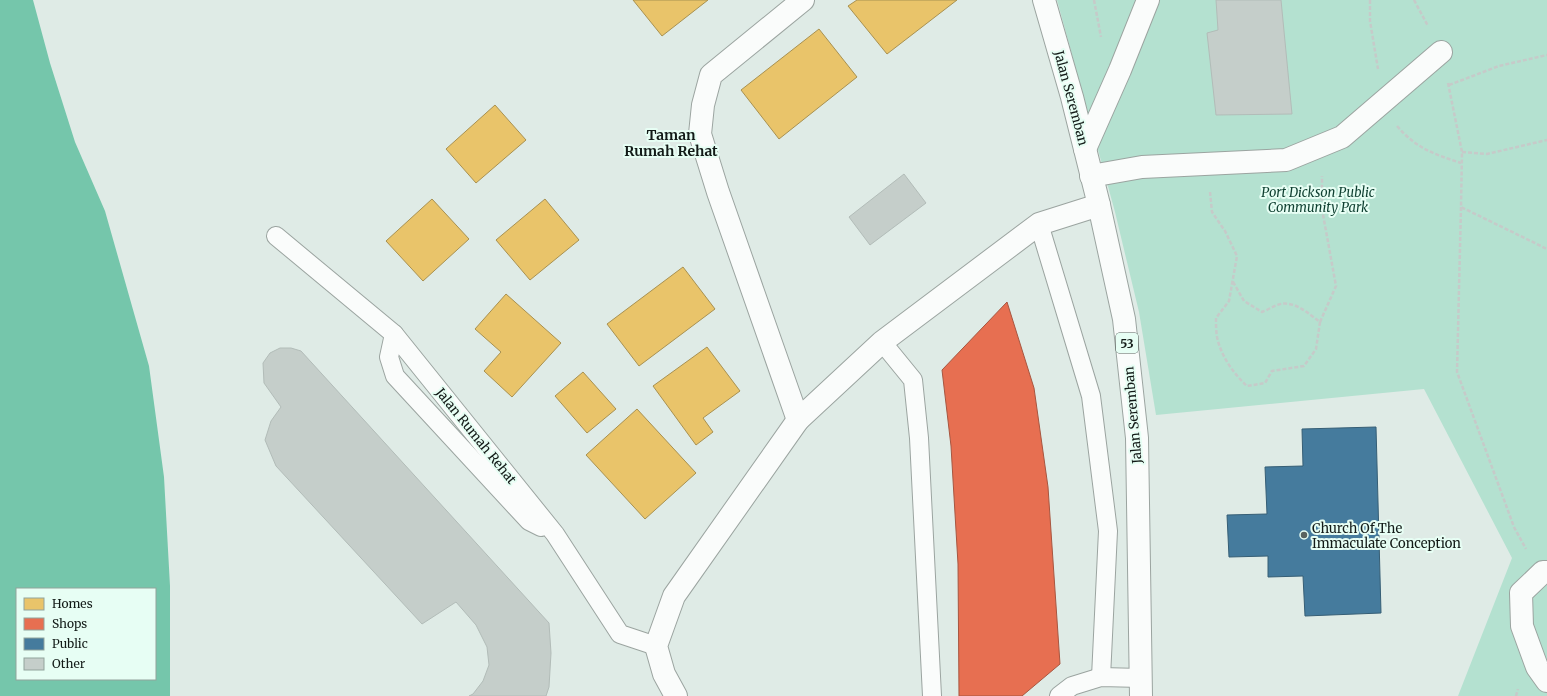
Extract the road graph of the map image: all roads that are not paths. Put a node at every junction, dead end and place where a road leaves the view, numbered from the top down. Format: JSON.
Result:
{"nodes":[{"id":1,"x":803,"y":0,"type":"edge"},
{"id":2,"x":1044,"y":0,"type":"edge"},
{"id":3,"x":1148,"y":0,"type":"edge"},
{"id":4,"x":1441,"y":52,"type":"dead end"},
{"id":5,"x":1085,"y":149,"type":"junction"},
{"id":6,"x":1091,"y":176,"type":"junction"},
{"id":7,"x":1099,"y":205,"type":"junction"},
{"id":8,"x":1039,"y":224,"type":"junction"},
{"id":9,"x":276,"y":236,"type":"dead end"},
{"id":10,"x":394,"y":334,"type":"junction"},
{"id":11,"x":882,"y":342,"type":"junction"},
{"id":12,"x":798,"y":420,"type":"junction"},
{"id":13,"x":554,"y":534,"type":"junction"},
{"id":14,"x":1545,"y":572,"type":"edge"},
{"id":15,"x":656,"y":646,"type":"junction"},
{"id":16,"x":1101,"y":677,"type":"junction"},
{"id":17,"x":1547,"y":681,"type":"edge"},
{"id":18,"x":1141,"y":687,"type":"edge"},
{"id":19,"x":676,"y":696,"type":"edge"},
{"id":20,"x":932,"y":696,"type":"edge"},
{"id":21,"x":1059,"y":696,"type":"edge"}],
"edges":[{"from":1,"to":12,"type":"street"},
{"from":2,"to":5,"type":"street","name":"Jalan Seremban","number":"53"},
{"from":3,"to":5,"type":"street"},
{"from":4,"to":6,"type":"street"},
{"from":5,"to":6,"type":"street","name":"Jalan Seremban","number":"53"},
{"from":6,"to":7,"type":"street","name":"Jalan Seremban","number":"53"},
{"from":7,"to":8,"type":"street"},
{"from":7,"to":18,"type":"street","name":"Jalan Seremban","number":"53"},
{"from":8,"to":11,"type":"street"},
{"from":8,"to":16,"type":"lane"},
{"from":9,"to":10,"type":"lane","name":"Jalan Rumah Rehat"},
{"from":10,"to":13,"type":"lane","name":"Jalan Rumah Rehat"},
{"from":10,"to":13,"type":"lane"},
{"from":11,"to":12,"type":"street"},
{"from":11,"to":20,"type":"lane"},
{"from":12,"to":15,"type":"street"},
{"from":13,"to":15,"type":"lane","name":"Jalan Rumah Rehat"},
{"from":14,"to":17,"type":"street"},
{"from":15,"to":19,"type":"street"},
{"from":16,"to":18,"type":"lane"},
{"from":16,"to":21,"type":"lane"}]}
